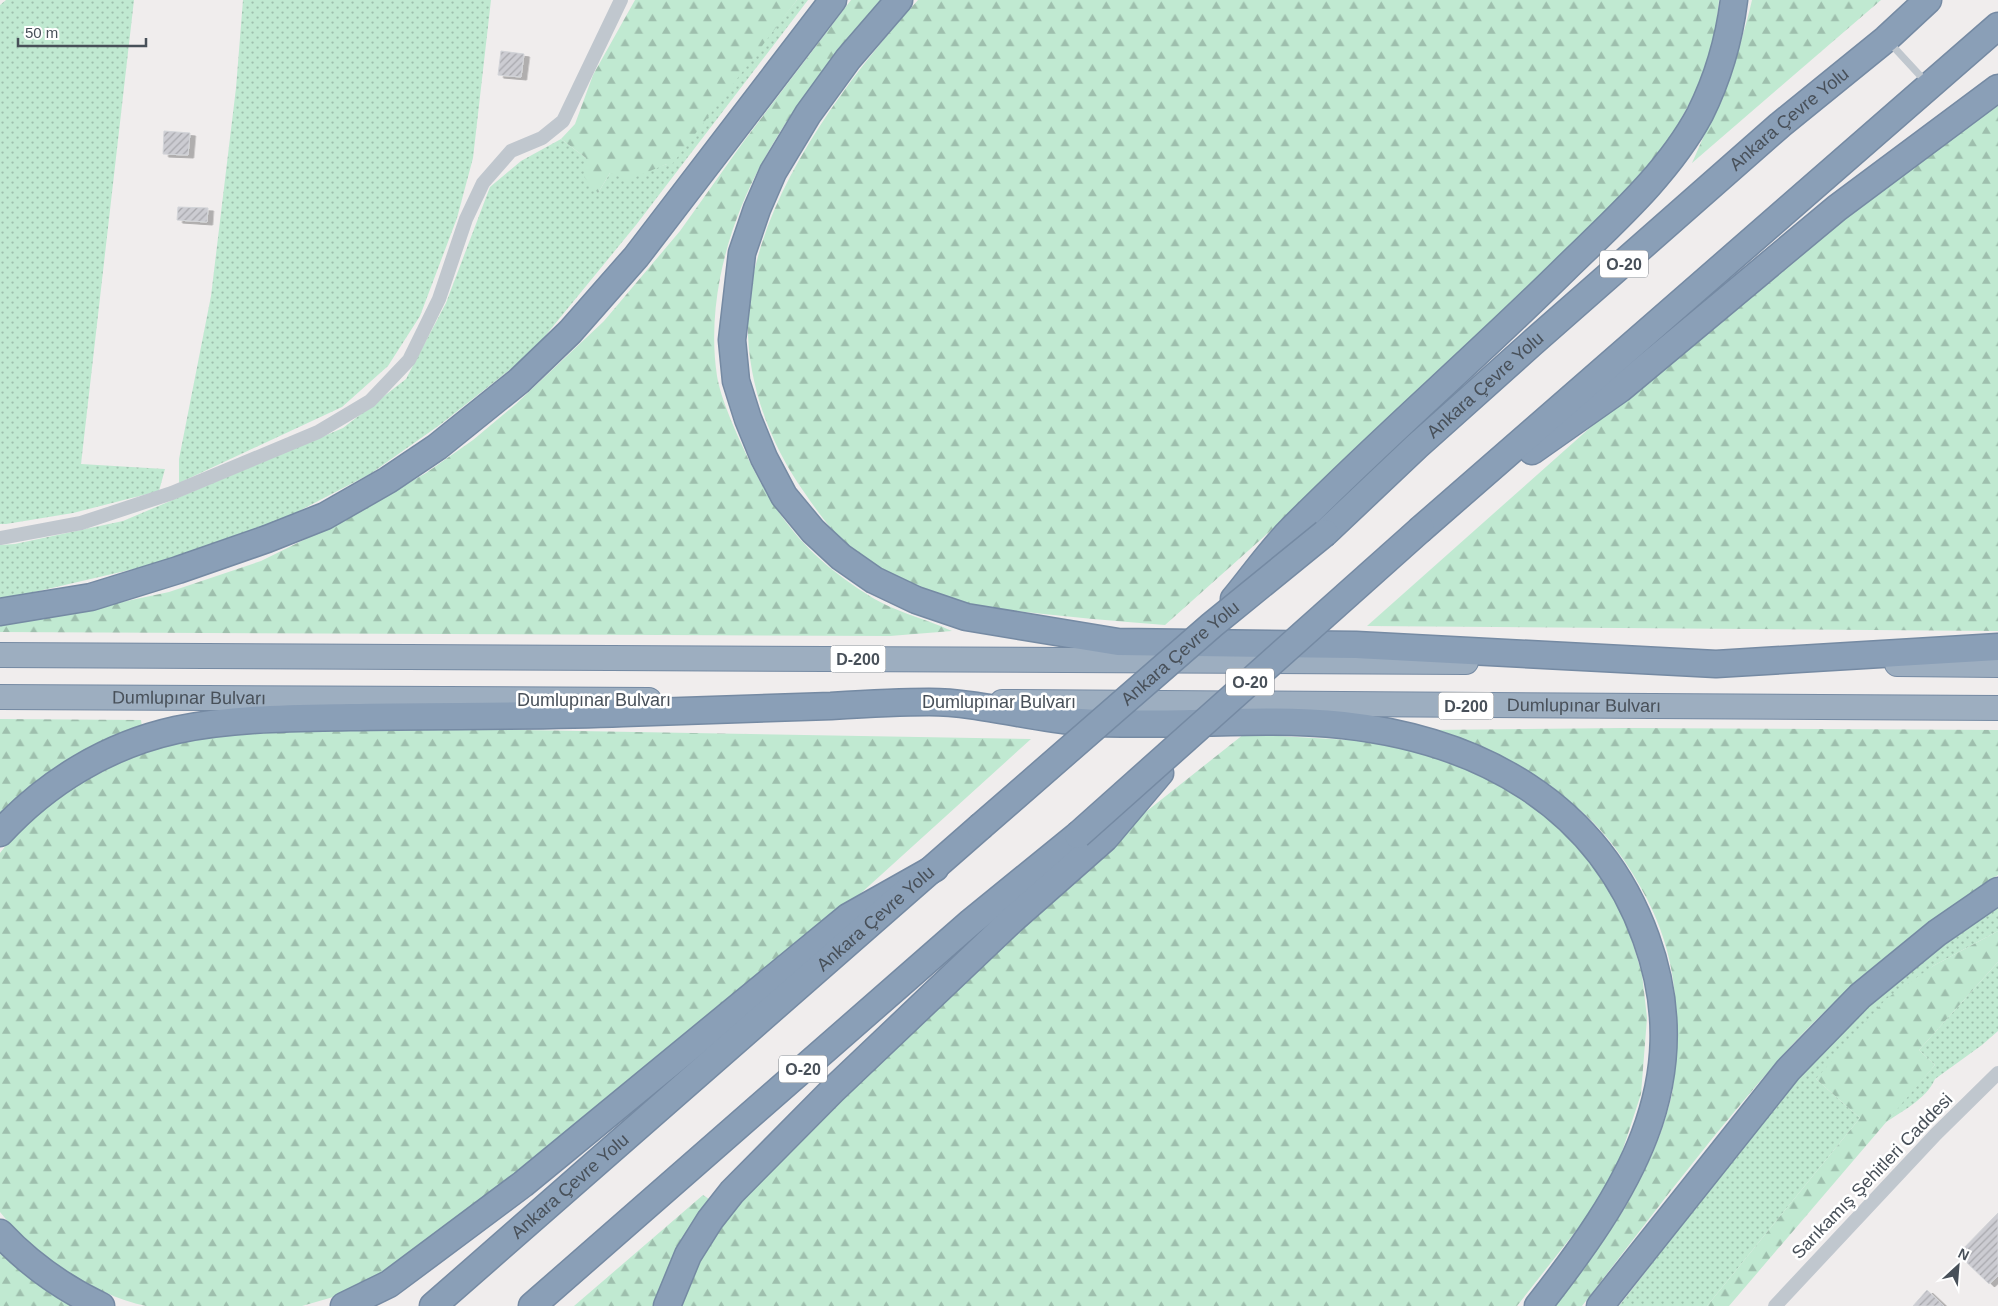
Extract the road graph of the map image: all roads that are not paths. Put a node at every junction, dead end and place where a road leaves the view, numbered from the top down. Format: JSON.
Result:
{"nodes":[{"id":1,"x":621,"y":0,"type":"edge"},
{"id":2,"x":833,"y":0,"type":"edge"},
{"id":3,"x":899,"y":0,"type":"edge"},
{"id":4,"x":1734,"y":0,"type":"edge"},
{"id":5,"x":1928,"y":0,"type":"edge"},
{"id":6,"x":1998,"y":26,"type":"edge"},
{"id":7,"x":1886,"y":39,"type":"junction"},
{"id":8,"x":1930,"y":86,"type":"junction"},
{"id":9,"x":1998,"y":88,"type":"edge"},
{"id":10,"x":1421,"y":529,"type":"junction"},
{"id":11,"x":0,"y":538,"type":"edge"},
{"id":12,"x":0,"y":612,"type":"edge"},
{"id":13,"x":1212,"y":625,"type":"junction"},
{"id":14,"x":1998,"y":647,"type":"edge"},
{"id":15,"x":0,"y":655,"type":"edge"},
{"id":16,"x":1716,"y":664,"type":"junction"},
{"id":17,"x":1998,"y":665,"type":"edge"},
{"id":18,"x":0,"y":696,"type":"edge"},
{"id":19,"x":935,"y":702,"type":"junction"},
{"id":20,"x":1998,"y":708,"type":"edge"},
{"id":21,"x":1192,"y":734,"type":"junction"},
{"id":22,"x":0,"y":834,"type":"edge"},
{"id":23,"x":935,"y":868,"type":"junction"},
{"id":24,"x":1998,"y":891,"type":"edge"},
{"id":25,"x":1998,"y":1073,"type":"edge"},
{"id":26,"x":0,"y":1234,"type":"edge"},
{"id":27,"x":101,"y":1306,"type":"edge"},
{"id":28,"x":344,"y":1306,"type":"edge"},
{"id":29,"x":433,"y":1306,"type":"edge"},
{"id":30,"x":532,"y":1306,"type":"edge"},
{"id":31,"x":668,"y":1306,"type":"edge"},
{"id":32,"x":1538,"y":1306,"type":"edge"},
{"id":33,"x":1600,"y":1306,"type":"edge"},
{"id":34,"x":1775,"y":1306,"type":"edge"}],
"edges":[{"from":1,"to":11,"type":"street"},
{"from":2,"to":12,"type":"highway"},
{"from":3,"to":16,"type":"highway"},
{"from":4,"to":13,"type":"highway","bridge":true},
{"from":5,"to":7,"type":"highway","name":"Ankara Çevre Yolu","number":"O-20"},
{"from":6,"to":8,"type":"highway","number":"O-20"},
{"from":7,"to":8,"type":"lane"},
{"from":7,"to":13,"type":"highway","name":"Ankara Çevre Yolu","number":"O-20","bridge":true},
{"from":8,"to":10,"type":"highway","number":"O-20"},
{"from":9,"to":10,"type":"highway"},
{"from":10,"to":21,"type":"highway","number":"O-20","bridge":true},
{"from":13,"to":23,"type":"highway","name":"Ankara Çevre Yolu","number":"O-20","bridge":true},
{"from":14,"to":16,"type":"highway"},
{"from":15,"to":16,"type":"highway","number":"D-200"},
{"from":16,"to":17,"type":"highway","number":"D-200"},
{"from":18,"to":19,"type":"highway","name":"Dumlupınar Bulvarı","number":"D-200"},
{"from":19,"to":20,"type":"highway","name":"Dumlupınar Bulvarı","number":"D-200"},
{"from":19,"to":22,"type":"highway"},
{"from":19,"to":32,"type":"highway"},
{"from":21,"to":30,"type":"highway","number":"O-20","bridge":true},
{"from":21,"to":31,"type":"highway","bridge":true},
{"from":23,"to":28,"type":"highway"},
{"from":23,"to":29,"type":"highway","name":"Ankara Çevre Yolu","number":"O-20"},
{"from":24,"to":33,"type":"highway"},
{"from":25,"to":34,"type":"street","name":"Sarıkamış Şehitleri Caddesi"},
{"from":26,"to":27,"type":"highway"}]}
